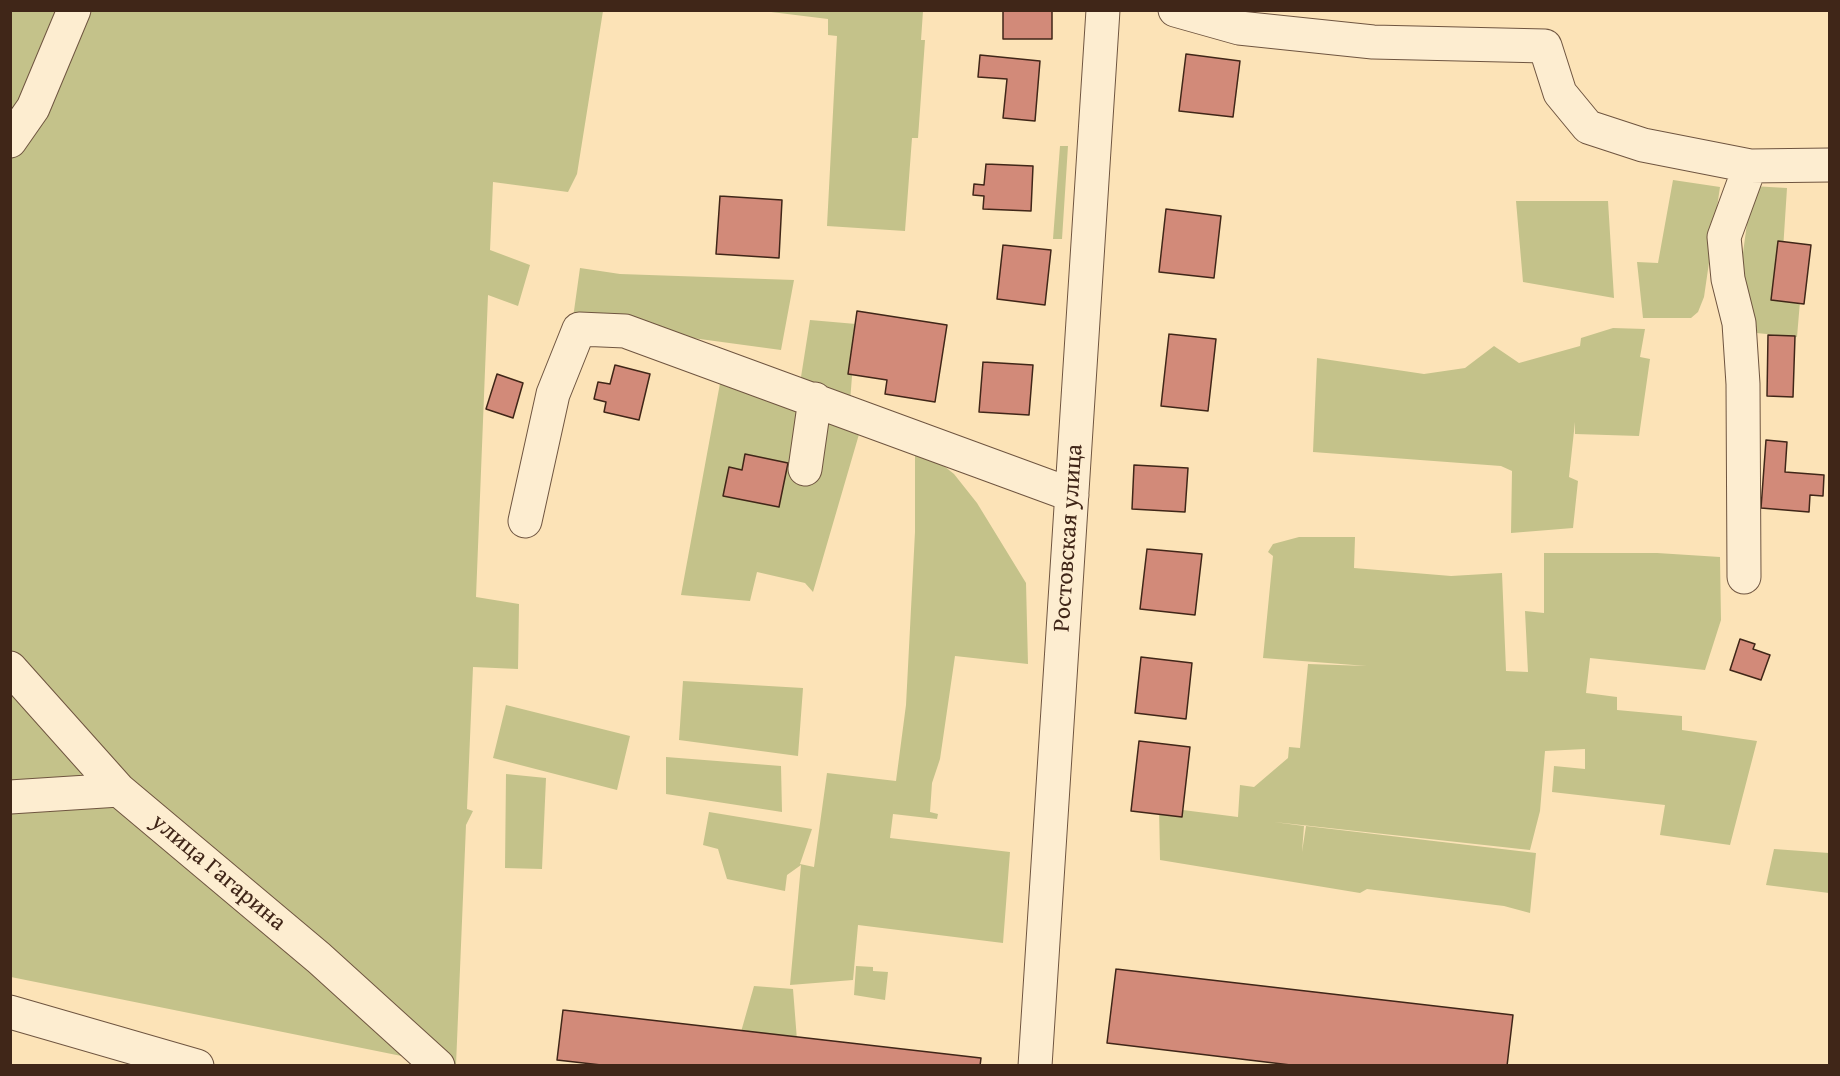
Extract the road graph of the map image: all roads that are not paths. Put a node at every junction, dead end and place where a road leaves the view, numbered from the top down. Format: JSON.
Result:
{"nodes":[{"id":1,"x":74,"y":10,"type":"edge"},
{"id":2,"x":1103,"y":10,"type":"edge"},
{"id":3,"x":1175,"y":10,"type":"edge"},
{"id":4,"x":10,"y":141,"type":"edge"},
{"id":5,"x":1830,"y":165,"type":"edge"},
{"id":6,"x":1750,"y":166,"type":"junction"},
{"id":7,"x":815,"y":399,"type":"junction"},
{"id":8,"x":805,"y":469,"type":"dead end"},
{"id":9,"x":1072,"y":495,"type":"junction"},
{"id":10,"x":525,"y":520,"type":"dead end"},
{"id":11,"x":1744,"y":577,"type":"dead end"},
{"id":12,"x":10,"y":668,"type":"edge"},
{"id":13,"x":118,"y":790,"type":"junction"},
{"id":14,"x":10,"y":796,"type":"edge"},
{"id":15,"x":10,"y":1012,"type":"edge"},
{"id":16,"x":197,"y":1065,"type":"edge"},
{"id":17,"x":438,"y":1065,"type":"edge"},
{"id":18,"x":1035,"y":1065,"type":"edge"}],
"edges":[{"from":1,"to":4,"type":"street"},
{"from":2,"to":9,"type":"street","name":"Ростовская улица"},
{"from":3,"to":6,"type":"street"},
{"from":5,"to":6,"type":"street"},
{"from":6,"to":11,"type":"street"},
{"from":7,"to":8,"type":"street"},
{"from":7,"to":9,"type":"street"},
{"from":7,"to":10,"type":"street"},
{"from":9,"to":18,"type":"street","name":"Ростовская улица"},
{"from":12,"to":13,"type":"street","name":"улица Гагарина"},
{"from":13,"to":14,"type":"street"},
{"from":13,"to":17,"type":"street","name":"улица Гагарина"},
{"from":15,"to":16,"type":"street"}]}
